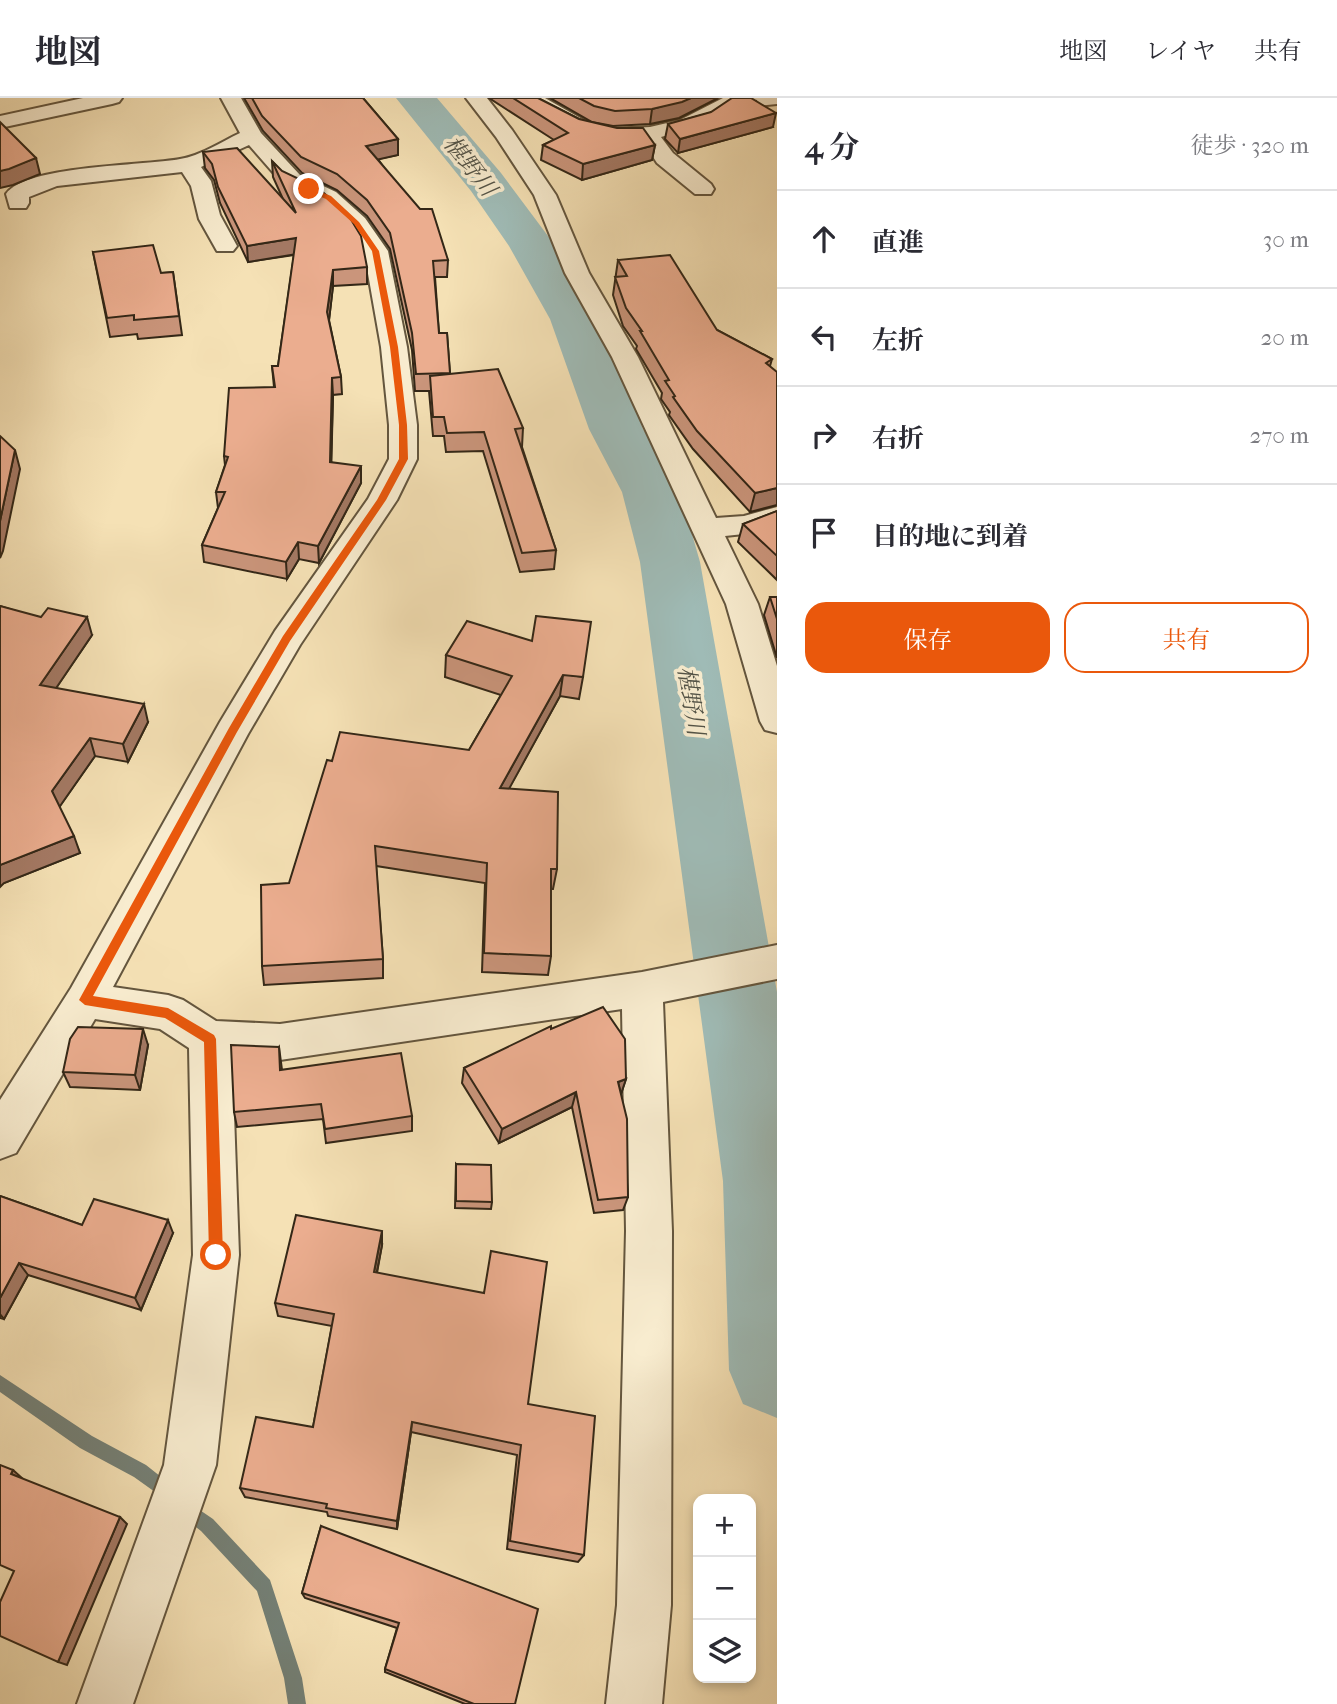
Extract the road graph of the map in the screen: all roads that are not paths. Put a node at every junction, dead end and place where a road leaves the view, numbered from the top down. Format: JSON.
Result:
{"nodes":[{"id":1,"x":112,"y":98,"type":"edge"},
{"id":2,"x":231,"y":98,"type":"edge"},
{"id":3,"x":476,"y":98,"type":"edge"},
{"id":4,"x":531,"y":98,"type":"edge"},
{"id":5,"x":777,"y":98,"type":"edge"},
{"id":6,"x":715,"y":101,"type":"edge"},
{"id":7,"x":0,"y":122,"type":"edge"},
{"id":8,"x":648,"y":133,"type":"junction"},
{"id":9,"x":252,"y":136,"type":"junction"},
{"id":10,"x":187,"y":165,"type":"junction"},
{"id":11,"x":703,"y":189,"type":"dead end"},
{"id":12,"x":18,"y":203,"type":"dead end"},
{"id":13,"x":226,"y":246,"type":"dead end"},
{"id":14,"x":777,"y":516,"type":"edge"},
{"id":15,"x":706,"y":528,"type":"junction"},
{"id":16,"x":777,"y":601,"type":"edge"},
{"id":17,"x":742,"y":604,"type":"junction"},
{"id":18,"x":777,"y":721,"type":"edge"},
{"id":19,"x":777,"y":962,"type":"edge"},
{"id":20,"x":650,"y":988,"type":"junction"},
{"id":21,"x":85,"y":1000,"type":"junction"},
{"id":22,"x":210,"y":1039,"type":"junction"},
{"id":23,"x":0,"y":1139,"type":"edge"},
{"id":24,"x":105,"y":1704,"type":"edge"},
{"id":25,"x":634,"y":1704,"type":"edge"}],
"edges":[{"from":1,"to":7,"type":"street"},
{"from":2,"to":9,"type":"street"},
{"from":3,"to":15,"type":"street"},
{"from":4,"to":8,"type":"street"},
{"from":5,"to":6,"type":"street"},
{"from":6,"to":8,"type":"street"},
{"from":8,"to":11,"type":"street"},
{"from":9,"to":10,"type":"street"},
{"from":9,"to":21,"type":"street"},
{"from":10,"to":12,"type":"street"},
{"from":10,"to":13,"type":"street"},
{"from":14,"to":15,"type":"street"},
{"from":15,"to":17,"type":"street"},
{"from":16,"to":17,"type":"street"},
{"from":17,"to":18,"type":"street"},
{"from":19,"to":20,"type":"street"},
{"from":20,"to":22,"type":"street"},
{"from":20,"to":25,"type":"street"},
{"from":21,"to":22,"type":"street"},
{"from":21,"to":23,"type":"street"},
{"from":22,"to":24,"type":"street"}]}
